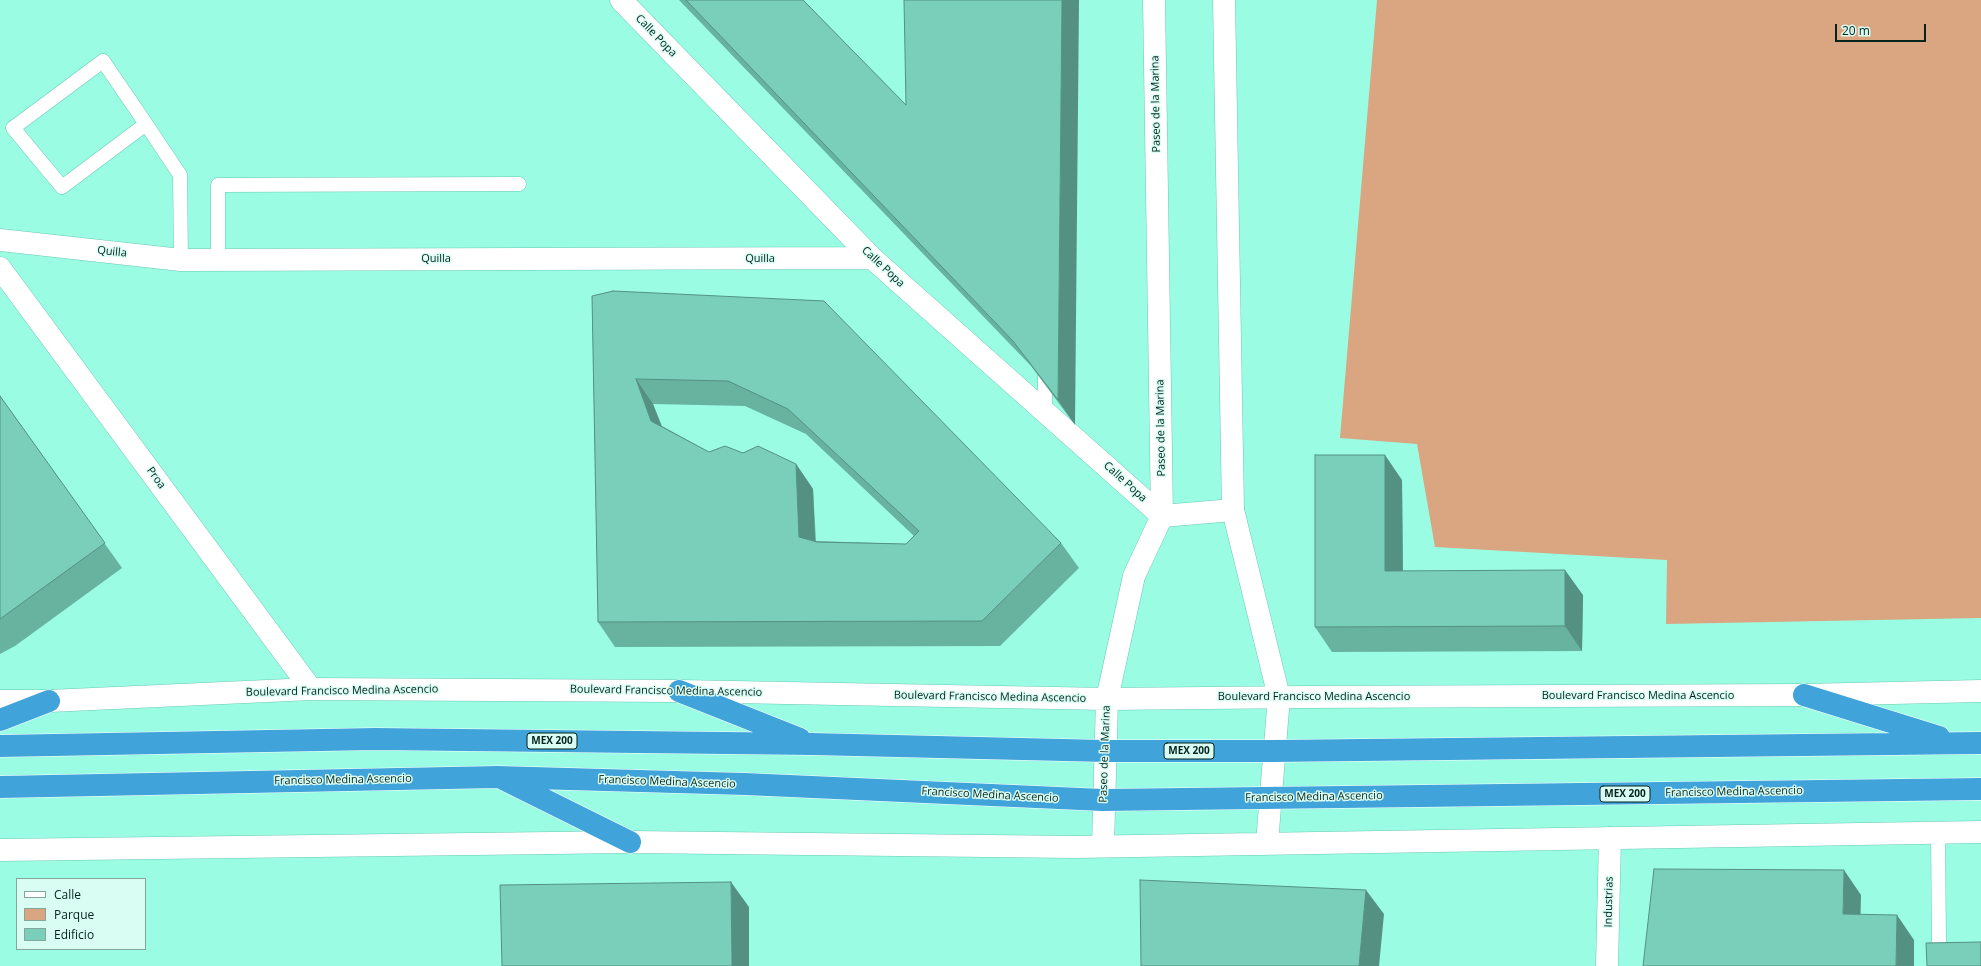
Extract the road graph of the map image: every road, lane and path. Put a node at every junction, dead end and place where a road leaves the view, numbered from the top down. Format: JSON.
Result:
{"nodes":[{"id":1,"x":621,"y":0,"type":"edge"},
{"id":2,"x":1154,"y":0,"type":"edge"},
{"id":3,"x":1224,"y":0,"type":"edge"},
{"id":4,"x":146,"y":124,"type":"junction"},
{"id":5,"x":519,"y":184,"type":"dead end"},
{"id":6,"x":0,"y":240,"type":"edge"},
{"id":7,"x":872,"y":258,"type":"junction"},
{"id":8,"x":181,"y":260,"type":"junction"},
{"id":9,"x":218,"y":260,"type":"junction"},
{"id":10,"x":0,"y":268,"type":"edge"},
{"id":11,"x":1045,"y":356,"type":"edge"},
{"id":12,"x":1045,"y":412,"type":"junction"},
{"id":13,"x":1233,"y":510,"type":"junction"},
{"id":14,"x":1162,"y":516,"type":"junction"},
{"id":15,"x":311,"y":689,"type":"junction"},
{"id":16,"x":679,"y":691,"type":"junction"},
{"id":17,"x":1981,"y":691,"type":"edge"},
{"id":18,"x":1804,"y":695,"type":"junction"},
{"id":19,"x":1279,"y":697,"type":"junction"},
{"id":20,"x":1107,"y":699,"type":"junction"},
{"id":21,"x":0,"y":701,"type":"edge"},
{"id":22,"x":49,"y":701,"type":"junction"},
{"id":23,"x":0,"y":720,"type":"edge"},
{"id":24,"x":1970,"y":743,"type":"edge"},
{"id":25,"x":812,"y":744,"type":"junction"},
{"id":26,"x":0,"y":746,"type":"edge"},
{"id":27,"x":1104,"y":751,"type":"junction"},
{"id":28,"x":1273,"y":752,"type":"junction"},
{"id":29,"x":498,"y":777,"type":"junction"},
{"id":30,"x":0,"y":787,"type":"edge"},
{"id":31,"x":1981,"y":789,"type":"edge"},
{"id":32,"x":1270,"y":798,"type":"junction"},
{"id":33,"x":1103,"y":800,"type":"junction"},
{"id":34,"x":1981,"y":832,"type":"edge"},
{"id":35,"x":1938,"y":833,"type":"junction"},
{"id":36,"x":1610,"y":838,"type":"junction"},
{"id":37,"x":630,"y":842,"type":"junction"},
{"id":38,"x":1267,"y":843,"type":"junction"},
{"id":39,"x":1103,"y":846,"type":"junction"},
{"id":40,"x":0,"y":850,"type":"edge"},
{"id":41,"x":1608,"y":966,"type":"edge"},
{"id":42,"x":1935,"y":966,"type":"edge"}],
"edges":[{"from":1,"to":7,"type":"street","name":"Calle Popa"},
{"from":2,"to":14,"type":"street","name":"Paseo de la Marina"},
{"from":3,"to":13,"type":"street"},
{"from":4,"to":4,"type":"lane"},
{"from":4,"to":8,"type":"lane"},
{"from":5,"to":9,"type":"lane"},
{"from":6,"to":8,"type":"street","name":"Quilla"},
{"from":7,"to":9,"type":"street","name":"Quilla"},
{"from":7,"to":12,"type":"street","name":"Calle Popa"},
{"from":8,"to":9,"type":"street","name":"Quilla"},
{"from":10,"to":15,"type":"street","name":"Proa"},
{"from":11,"to":12,"type":"lane"},
{"from":12,"to":14,"type":"street","name":"Calle Popa"},
{"from":13,"to":14,"type":"street"},
{"from":13,"to":19,"type":"street"},
{"from":14,"to":20,"type":"street","name":"Paseo de la Marina"},
{"from":15,"to":16,"type":"street","name":"Boulevard Francisco Medina Ascencio"},
{"from":15,"to":22,"type":"street","name":"Boulevard Francisco Medina Ascencio"},
{"from":16,"to":20,"type":"street","name":"Boulevard Francisco Medina Ascencio"},
{"from":16,"to":25,"type":"highway"},
{"from":17,"to":18,"type":"street","name":"Boulevard Francisco Medina Ascencio"},
{"from":18,"to":19,"type":"street","name":"Boulevard Francisco Medina Ascencio"},
{"from":18,"to":24,"type":"highway"},
{"from":19,"to":20,"type":"street","name":"Boulevard Francisco Medina Ascencio"},
{"from":19,"to":28,"type":"street"},
{"from":20,"to":27,"type":"street","name":"Paseo de la Marina"},
{"from":21,"to":22,"type":"street","name":"Boulevard Francisco Medina Ascencio"},
{"from":22,"to":23,"type":"highway"},
{"from":24,"to":28,"type":"highway","number":"MEX 200"},
{"from":25,"to":26,"type":"highway","number":"MEX 200"},
{"from":25,"to":27,"type":"highway","number":"MEX 200"},
{"from":27,"to":28,"type":"highway","number":"MEX 200"},
{"from":27,"to":33,"type":"street","name":"Paseo de la Marina"},
{"from":28,"to":32,"type":"street"},
{"from":29,"to":30,"type":"highway","name":"Francisco Medina Ascencio","number":"MEX 200"},
{"from":29,"to":33,"type":"highway","name":"Francisco Medina Ascencio","number":"MEX 200"},
{"from":29,"to":37,"type":"highway"},
{"from":31,"to":32,"type":"highway","name":"Francisco Medina Ascencio","number":"MEX 200"},
{"from":32,"to":33,"type":"highway","name":"Francisco Medina Ascencio","number":"MEX 200"},
{"from":32,"to":38,"type":"street"},
{"from":33,"to":39,"type":"street","name":"Paseo de la Marina"},
{"from":34,"to":35,"type":"street"},
{"from":35,"to":36,"type":"street"},
{"from":35,"to":42,"type":"lane"},
{"from":36,"to":38,"type":"street"},
{"from":36,"to":41,"type":"street","name":"Industrias"},
{"from":37,"to":39,"type":"street"},
{"from":37,"to":40,"type":"street"},
{"from":38,"to":39,"type":"street"}]}
